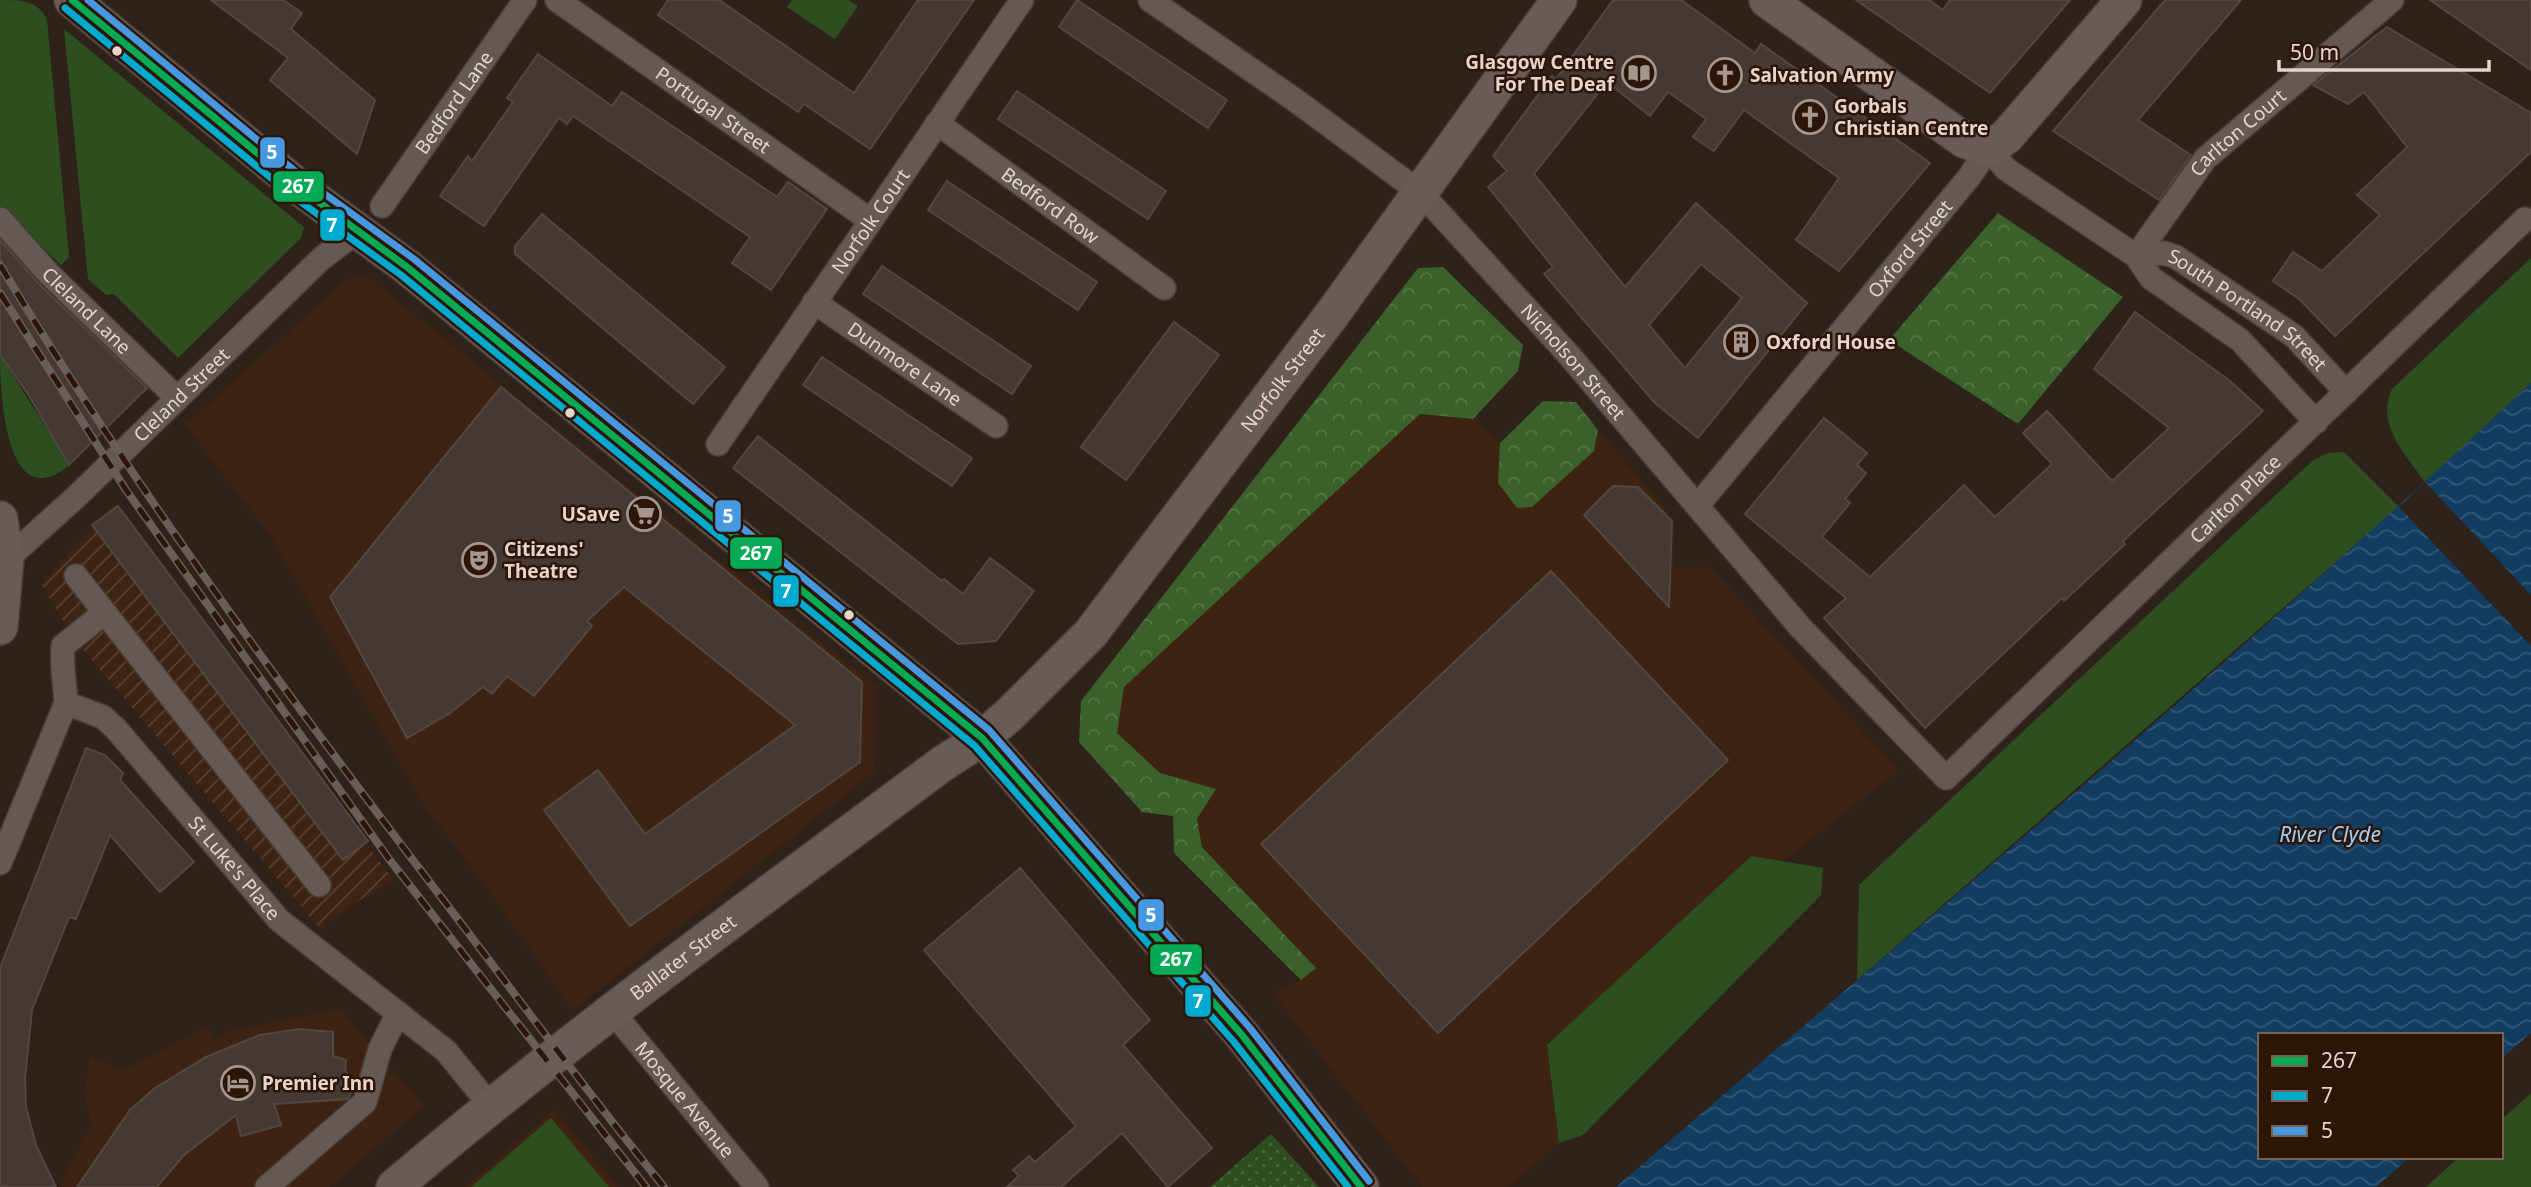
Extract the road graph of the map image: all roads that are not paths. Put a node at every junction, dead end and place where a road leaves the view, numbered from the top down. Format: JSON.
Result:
{"nodes":[{"id":1,"x":72,"y":0,"type":"edge"},
{"id":2,"x":526,"y":0,"type":"edge"},
{"id":3,"x":556,"y":0,"type":"edge"},
{"id":4,"x":1022,"y":0,"type":"edge"},
{"id":5,"x":1150,"y":0,"type":"edge"},
{"id":6,"x":1559,"y":0,"type":"edge"},
{"id":7,"x":1767,"y":0,"type":"edge"},
{"id":8,"x":2124,"y":0,"type":"edge"},
{"id":9,"x":2392,"y":0,"type":"edge"},
{"id":10,"x":937,"y":123,"type":"junction"},
{"id":11,"x":1988,"y":149,"type":"junction"},
{"id":12,"x":1420,"y":193,"type":"junction"},
{"id":13,"x":370,"y":218,"type":"junction"},
{"id":14,"x":0,"y":219,"type":"edge"},
{"id":15,"x":2525,"y":219,"type":"dead end"},
{"id":16,"x":870,"y":220,"type":"junction"},
{"id":17,"x":2137,"y":256,"type":"junction"},
{"id":18,"x":1164,"y":288,"type":"dead end"},
{"id":19,"x":814,"y":302,"type":"junction"},
{"id":20,"x":2346,"y":392,"type":"junction"},
{"id":21,"x":177,"y":398,"type":"junction"},
{"id":22,"x":2316,"y":422,"type":"junction"},
{"id":23,"x":996,"y":426,"type":"dead end"},
{"id":24,"x":718,"y":444,"type":"dead end"},
{"id":25,"x":1699,"y":504,"type":"junction"},
{"id":26,"x":0,"y":519,"type":"edge"},
{"id":27,"x":3,"y":560,"type":"edge"},
{"id":28,"x":75,"y":576,"type":"dead end"},
{"id":29,"x":104,"y":613,"type":"junction"},
{"id":30,"x":0,"y":627,"type":"edge"},
{"id":31,"x":65,"y":703,"type":"junction"},
{"id":32,"x":982,"y":738,"type":"junction"},
{"id":33,"x":1946,"y":778,"type":"joint"},
{"id":34,"x":0,"y":863,"type":"edge"},
{"id":35,"x":320,"y":885,"type":"dead end"},
{"id":36,"x":611,"y":1010,"type":"junction"},
{"id":37,"x":398,"y":1013,"type":"junction"},
{"id":38,"x":490,"y":1105,"type":"junction"},
{"id":39,"x":267,"y":1187,"type":"edge"},
{"id":40,"x":394,"y":1187,"type":"edge"},
{"id":41,"x":757,"y":1187,"type":"edge"},
{"id":42,"x":1362,"y":1187,"type":"edge"}],
"edges":[{"from":1,"to":13,"type":"main road"},
{"from":2,"to":13,"type":"street","name":"Bedford Lane"},
{"from":3,"to":16,"type":"street","name":"Portugal Street"},
{"from":4,"to":10,"type":"street","name":"Norfolk Court"},
{"from":5,"to":12,"type":"street","name":"Nicholson Street"},
{"from":6,"to":12,"type":"main road","name":"Norfolk Street"},
{"from":7,"to":11,"type":"main road","name":"South Portland Street"},
{"from":8,"to":11,"type":"main road","name":"Oxford Street"},
{"from":9,"to":17,"type":"street","name":"Carlton Court"},
{"from":10,"to":16,"type":"street","name":"Norfolk Court"},
{"from":10,"to":18,"type":"street","name":"Bedford Row"},
{"from":11,"to":17,"type":"street","name":"South Portland Street"},
{"from":11,"to":25,"type":"street","name":"Oxford Street"},
{"from":12,"to":25,"type":"street","name":"Nicholson Street"},
{"from":12,"to":32,"type":"main road","name":"Norfolk Street"},
{"from":13,"to":21,"type":"street","name":"Cleland Street"},
{"from":13,"to":32,"type":"main road"},
{"from":14,"to":21,"type":"street","name":"Cleland Lane"},
{"from":15,"to":20,"type":"street","name":"Carlton Place"},
{"from":16,"to":19,"type":"street","name":"Norfolk Court"},
{"from":17,"to":20,"type":"street","name":"South Portland Street"},
{"from":17,"to":22,"type":"street","name":"South Portland Street"},
{"from":19,"to":23,"type":"street","name":"Dunmore Lane"},
{"from":19,"to":24,"type":"street","name":"Norfolk Court"},
{"from":20,"to":22,"type":"street","name":"Carlton Place"},
{"from":21,"to":27,"type":"street","name":"Cleland Street"},
{"from":22,"to":33,"type":"street","name":"Carlton Place"},
{"from":25,"to":33,"type":"street","name":"Nicholson Street"},
{"from":26,"to":27,"type":"main road"},
{"from":27,"to":30,"type":"main road"},
{"from":28,"to":29,"type":"street"},
{"from":29,"to":31,"type":"street"},
{"from":29,"to":35,"type":"street"},
{"from":31,"to":34,"type":"street"},
{"from":31,"to":37,"type":"street","name":"St Luke's Place"},
{"from":32,"to":36,"type":"main road","name":"Ballater Street"},
{"from":32,"to":42,"type":"main road"},
{"from":36,"to":38,"type":"main road","name":"Ballater Street"},
{"from":36,"to":41,"type":"street","name":"Mosque Avenue"},
{"from":37,"to":38,"type":"street","name":"St Luke's Place"},
{"from":37,"to":39,"type":"street"},
{"from":38,"to":40,"type":"main road","name":"Ballater Street"}]}
